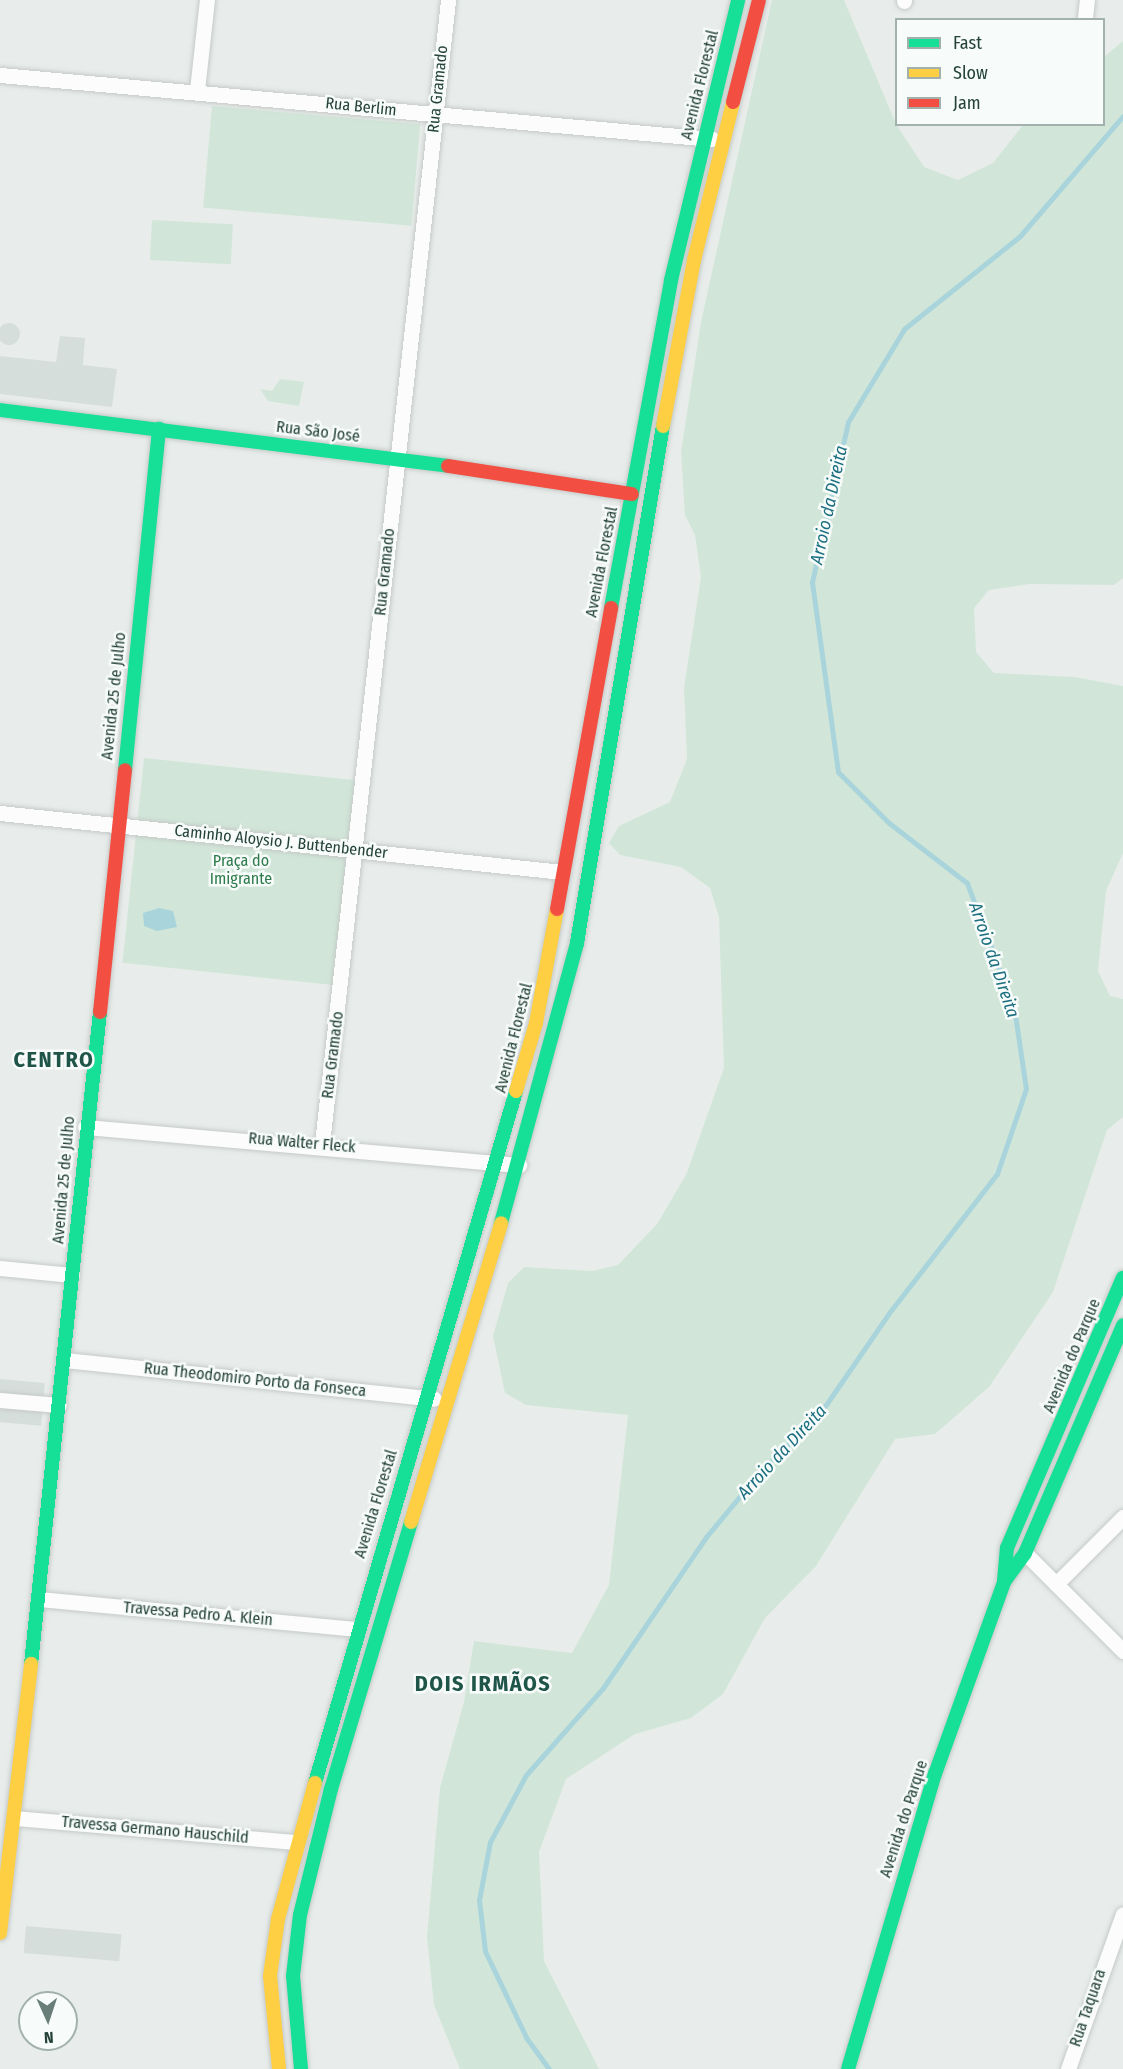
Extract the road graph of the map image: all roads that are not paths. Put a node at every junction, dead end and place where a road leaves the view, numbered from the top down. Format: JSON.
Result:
{"nodes":[{"id":1,"x":207,"y":0,"type":"edge"},
{"id":2,"x":448,"y":0,"type":"edge"},
{"id":3,"x":738,"y":0,"type":"edge"},
{"id":4,"x":759,"y":0,"type":"edge"},
{"id":5,"x":1087,"y":0,"type":"edge"},
{"id":6,"x":1085,"y":18,"type":"dead end"},
{"id":7,"x":0,"y":75,"type":"edge"},
{"id":8,"x":197,"y":90,"type":"junction"},
{"id":9,"x":435,"y":115,"type":"junction"},
{"id":10,"x":703,"y":138,"type":"junction"},
{"id":11,"x":721,"y":140,"type":"junction"},
{"id":12,"x":0,"y":410,"type":"edge"},
{"id":13,"x":159,"y":429,"type":"junction"},
{"id":14,"x":397,"y":458,"type":"junction"},
{"id":15,"x":632,"y":494,"type":"junction"},
{"id":16,"x":0,"y":813,"type":"edge"},
{"id":17,"x":117,"y":824,"type":"junction"},
{"id":18,"x":354,"y":850,"type":"junction"},
{"id":19,"x":562,"y":872,"type":"junction"},
{"id":20,"x":86,"y":1128,"type":"junction"},
{"id":21,"x":322,"y":1144,"type":"junction"},
{"id":22,"x":496,"y":1163,"type":"junction"},
{"id":23,"x":519,"y":1165,"type":"junction"},
{"id":24,"x":0,"y":1268,"type":"edge"},
{"id":25,"x":72,"y":1275,"type":"junction"},
{"id":26,"x":1123,"y":1278,"type":"edge"},
{"id":27,"x":1123,"y":1325,"type":"edge"},
{"id":28,"x":65,"y":1360,"type":"junction"},
{"id":29,"x":425,"y":1397,"type":"junction"},
{"id":30,"x":0,"y":1400,"type":"edge"},
{"id":31,"x":446,"y":1401,"type":"junction"},
{"id":32,"x":59,"y":1405,"type":"junction"},
{"id":33,"x":1123,"y":1517,"type":"edge"},
{"id":34,"x":1025,"y":1553,"type":"junction"},
{"id":35,"x":374,"y":1568,"type":"junction"},
{"id":36,"x":395,"y":1575,"type":"junction"},
{"id":37,"x":1004,"y":1582,"type":"junction"},
{"id":38,"x":1056,"y":1584,"type":"junction"},
{"id":39,"x":39,"y":1599,"type":"junction"},
{"id":40,"x":356,"y":1629,"type":"junction"},
{"id":41,"x":1123,"y":1651,"type":"edge"},
{"id":42,"x":15,"y":1818,"type":"junction"},
{"id":43,"x":296,"y":1842,"type":"junction"},
{"id":44,"x":1123,"y":1914,"type":"edge"},
{"id":45,"x":0,"y":1926,"type":"edge"},
{"id":46,"x":279,"y":2069,"type":"edge"},
{"id":47,"x":301,"y":2069,"type":"edge"},
{"id":48,"x":848,"y":2069,"type":"edge"},
{"id":49,"x":1068,"y":2069,"type":"edge"}],
"edges":[{"from":1,"to":8,"type":"street"},
{"from":2,"to":9,"type":"street","name":"Rua Gramado"},
{"from":3,"to":10,"type":"main road","name":"Avenida Florestal"},
{"from":4,"to":11,"type":"main road","name":"Avenida Florestal"},
{"from":5,"to":6,"type":"street"},
{"from":7,"to":8,"type":"street","name":"Rua Berlim"},
{"from":8,"to":9,"type":"street","name":"Rua Berlim"},
{"from":9,"to":10,"type":"street","name":"Rua Berlim"},
{"from":9,"to":14,"type":"street","name":"Rua Gramado"},
{"from":10,"to":11,"type":"street","name":"Rua Berlim"},
{"from":10,"to":15,"type":"main road","name":"Avenida Florestal"},
{"from":11,"to":23,"type":"main road","name":"Avenida Florestal"},
{"from":12,"to":13,"type":"main road","name":"Rua São José"},
{"from":13,"to":14,"type":"main road","name":"Rua São José"},
{"from":13,"to":17,"type":"main road","name":"Avenida 25 de Julho"},
{"from":14,"to":15,"type":"main road","name":"Rua São José"},
{"from":14,"to":18,"type":"street","name":"Rua Gramado"},
{"from":15,"to":19,"type":"main road","name":"Avenida Florestal"},
{"from":16,"to":17,"type":"street","name":"Caminho Aloysio J. Buttenbender"},
{"from":17,"to":18,"type":"street","name":"Caminho Aloysio J. Buttenbender"},
{"from":17,"to":20,"type":"main road","name":"Avenida 25 de Julho"},
{"from":18,"to":19,"type":"street","name":"Caminho Aloysio J. Buttenbender"},
{"from":18,"to":21,"type":"street","name":"Rua Gramado"},
{"from":19,"to":22,"type":"main road","name":"Avenida Florestal"},
{"from":20,"to":21,"type":"street","name":"Rua Walter Fleck"},
{"from":20,"to":25,"type":"main road","name":"Avenida 25 de Julho"},
{"from":21,"to":22,"type":"street","name":"Rua Walter Fleck"},
{"from":22,"to":23,"type":"street","name":"Rua Walter Fleck"},
{"from":22,"to":29,"type":"main road","name":"Avenida Florestal"},
{"from":23,"to":31,"type":"main road","name":"Avenida Florestal"},
{"from":24,"to":25,"type":"street"},
{"from":25,"to":28,"type":"main road","name":"Avenida 25 de Julho"},
{"from":26,"to":37,"type":"main road","name":"Avenida do Parque"},
{"from":27,"to":34,"type":"main road","name":"Avenida do Parque"},
{"from":28,"to":29,"type":"street","name":"Rua Theodomiro Porto da Fonseca"},
{"from":28,"to":32,"type":"main road","name":"Avenida 25 de Julho"},
{"from":29,"to":31,"type":"street","name":"Rua Theodomiro Porto da Fonseca"},
{"from":29,"to":35,"type":"main road","name":"Avenida Florestal"},
{"from":30,"to":32,"type":"street"},
{"from":31,"to":36,"type":"main road","name":"Avenida Florestal"},
{"from":32,"to":39,"type":"main road","name":"Avenida 25 de Julho"},
{"from":33,"to":38,"type":"street"},
{"from":34,"to":37,"type":"main road","name":"Avenida do Parque"},
{"from":34,"to":38,"type":"street"},
{"from":35,"to":36,"type":"main road"},
{"from":35,"to":40,"type":"main road","name":"Avenida Florestal"},
{"from":36,"to":47,"type":"main road","name":"Avenida Florestal"},
{"from":37,"to":48,"type":"main road","name":"Avenida do Parque"},
{"from":38,"to":41,"type":"street"},
{"from":39,"to":40,"type":"street","name":"Travessa Pedro A. Klein"},
{"from":39,"to":42,"type":"main road","name":"Avenida 25 de Julho"},
{"from":40,"to":43,"type":"main road","name":"Avenida Florestal"},
{"from":42,"to":43,"type":"street","name":"Travessa Germano Hauschild"},
{"from":42,"to":45,"type":"main road","name":"Avenida 25 de Julho"},
{"from":43,"to":46,"type":"main road","name":"Avenida Florestal"},
{"from":44,"to":49,"type":"street","name":"Rua Taquara"}]}
